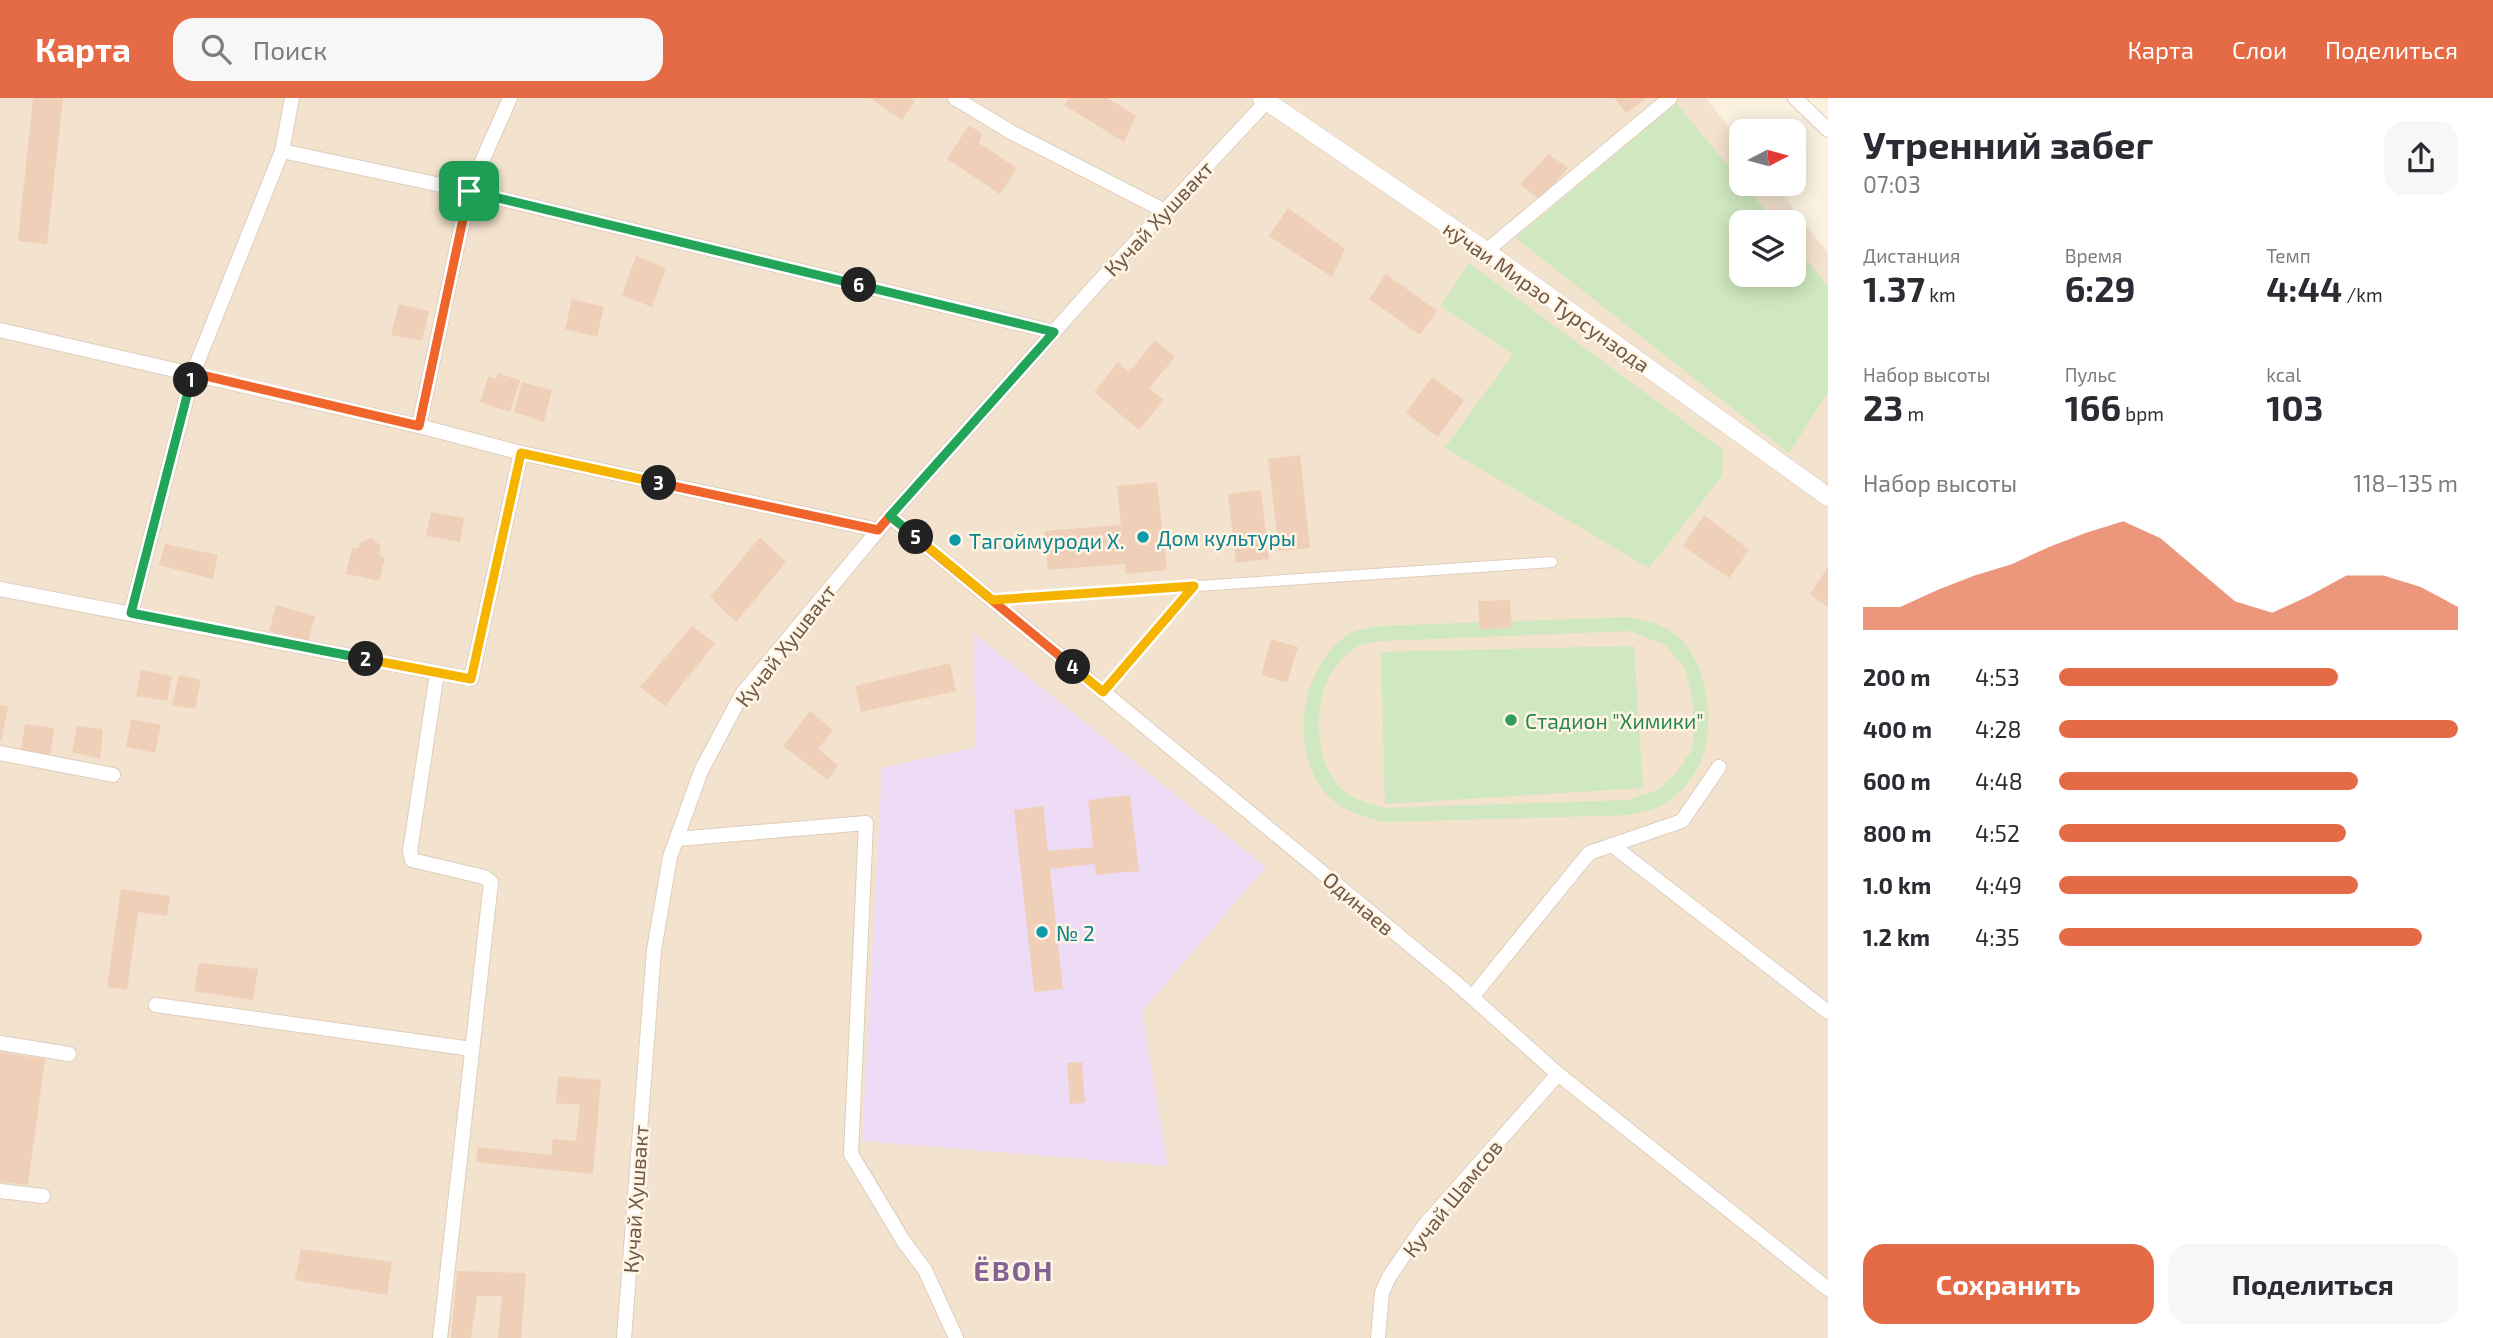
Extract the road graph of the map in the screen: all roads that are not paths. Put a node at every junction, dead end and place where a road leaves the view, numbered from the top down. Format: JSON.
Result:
{"nodes":[{"id":1,"x":292,"y":98,"type":"edge"},
{"id":2,"x":510,"y":98,"type":"edge"},
{"id":3,"x":955,"y":98,"type":"edge"},
{"id":4,"x":1670,"y":98,"type":"edge"},
{"id":5,"x":1795,"y":98,"type":"edge"},
{"id":6,"x":1265,"y":99,"type":"edge"},
{"id":7,"x":1828,"y":130,"type":"edge"},
{"id":8,"x":282,"y":151,"type":"junction"},
{"id":9,"x":469,"y":191,"type":"junction"},
{"id":10,"x":1164,"y":211,"type":"junction"},
{"id":11,"x":1486,"y":251,"type":"junction"},
{"id":12,"x":0,"y":330,"type":"edge"},
{"id":13,"x":1054,"y":332,"type":"junction"},
{"id":14,"x":193,"y":373,"type":"junction"},
{"id":15,"x":419,"y":426,"type":"junction"},
{"id":16,"x":521,"y":453,"type":"junction"},
{"id":17,"x":1828,"y":497,"type":"edge"},
{"id":18,"x":890,"y":516,"type":"junction"},
{"id":19,"x":878,"y":530,"type":"junction"},
{"id":20,"x":1552,"y":562,"type":"dead end"},
{"id":21,"x":1194,"y":586,"type":"junction"},
{"id":22,"x":0,"y":589,"type":"edge"},
{"id":23,"x":992,"y":600,"type":"junction"},
{"id":24,"x":131,"y":613,"type":"junction"},
{"id":25,"x":438,"y":673,"type":"junction"},
{"id":26,"x":1103,"y":692,"type":"junction"},
{"id":27,"x":0,"y":753,"type":"edge"},
{"id":28,"x":1719,"y":767,"type":"dead end"},
{"id":29,"x":113,"y":775,"type":"dead end"},
{"id":30,"x":677,"y":839,"type":"junction"},
{"id":31,"x":1612,"y":845,"type":"junction"},
{"id":32,"x":1472,"y":997,"type":"junction"},
{"id":33,"x":156,"y":1005,"type":"dead end"},
{"id":34,"x":1828,"y":1012,"type":"edge"},
{"id":35,"x":0,"y":1043,"type":"edge"},
{"id":36,"x":472,"y":1049,"type":"junction"},
{"id":37,"x":69,"y":1054,"type":"dead end"},
{"id":38,"x":1558,"y":1074,"type":"junction"},
{"id":39,"x":0,"y":1191,"type":"edge"},
{"id":40,"x":43,"y":1196,"type":"dead end"},
{"id":41,"x":1828,"y":1289,"type":"edge"},
{"id":42,"x":440,"y":1338,"type":"edge"},
{"id":43,"x":624,"y":1338,"type":"edge"},
{"id":44,"x":956,"y":1338,"type":"edge"},
{"id":45,"x":1378,"y":1338,"type":"edge"}],
"edges":[{"from":1,"to":8,"type":"street"},
{"from":2,"to":9,"type":"street"},
{"from":3,"to":10,"type":"street"},
{"from":4,"to":11,"type":"street"},
{"from":5,"to":7,"type":"street"},
{"from":6,"to":10,"type":"street","name":"Кучай Хушвакт"},
{"from":6,"to":11,"type":"street","name":"кӯчаи Мирзо Турсунзода"},
{"from":8,"to":9,"type":"street"},
{"from":8,"to":14,"type":"street"},
{"from":9,"to":13,"type":"street"},
{"from":9,"to":15,"type":"street"},
{"from":10,"to":13,"type":"street","name":"Кучай Хушвакт"},
{"from":11,"to":17,"type":"street","name":"кӯчаи Мирзо Турсунзода"},
{"from":12,"to":14,"type":"street"},
{"from":13,"to":18,"type":"street","name":"Кучай Хушвакт"},
{"from":14,"to":15,"type":"street"},
{"from":14,"to":24,"type":"street"},
{"from":15,"to":16,"type":"street"},
{"from":16,"to":19,"type":"street"},
{"from":16,"to":25,"type":"street"},
{"from":18,"to":19,"type":"street","name":"Кучай Хушвакт"},
{"from":18,"to":23,"type":"street","name":"Одинаев"},
{"from":19,"to":30,"type":"street","name":"Кучай Хушвакт"},
{"from":20,"to":21,"type":"street"},
{"from":21,"to":23,"type":"street"},
{"from":21,"to":26,"type":"street"},
{"from":22,"to":24,"type":"street"},
{"from":23,"to":26,"type":"street","name":"Одинаев"},
{"from":24,"to":25,"type":"street"},
{"from":25,"to":36,"type":"street"},
{"from":26,"to":32,"type":"street","name":"Одинаев"},
{"from":27,"to":29,"type":"street"},
{"from":28,"to":31,"type":"street"},
{"from":30,"to":43,"type":"street","name":"Кучай Хушвакт"},
{"from":30,"to":44,"type":"street"},
{"from":31,"to":32,"type":"street"},
{"from":31,"to":34,"type":"street"},
{"from":32,"to":38,"type":"street","name":"Одинаев"},
{"from":33,"to":36,"type":"street"},
{"from":35,"to":37,"type":"street"},
{"from":36,"to":42,"type":"street"},
{"from":38,"to":41,"type":"street","name":"Одинаев"},
{"from":38,"to":45,"type":"street","name":"Кучай Шамсов"},
{"from":39,"to":40,"type":"street"}]}
